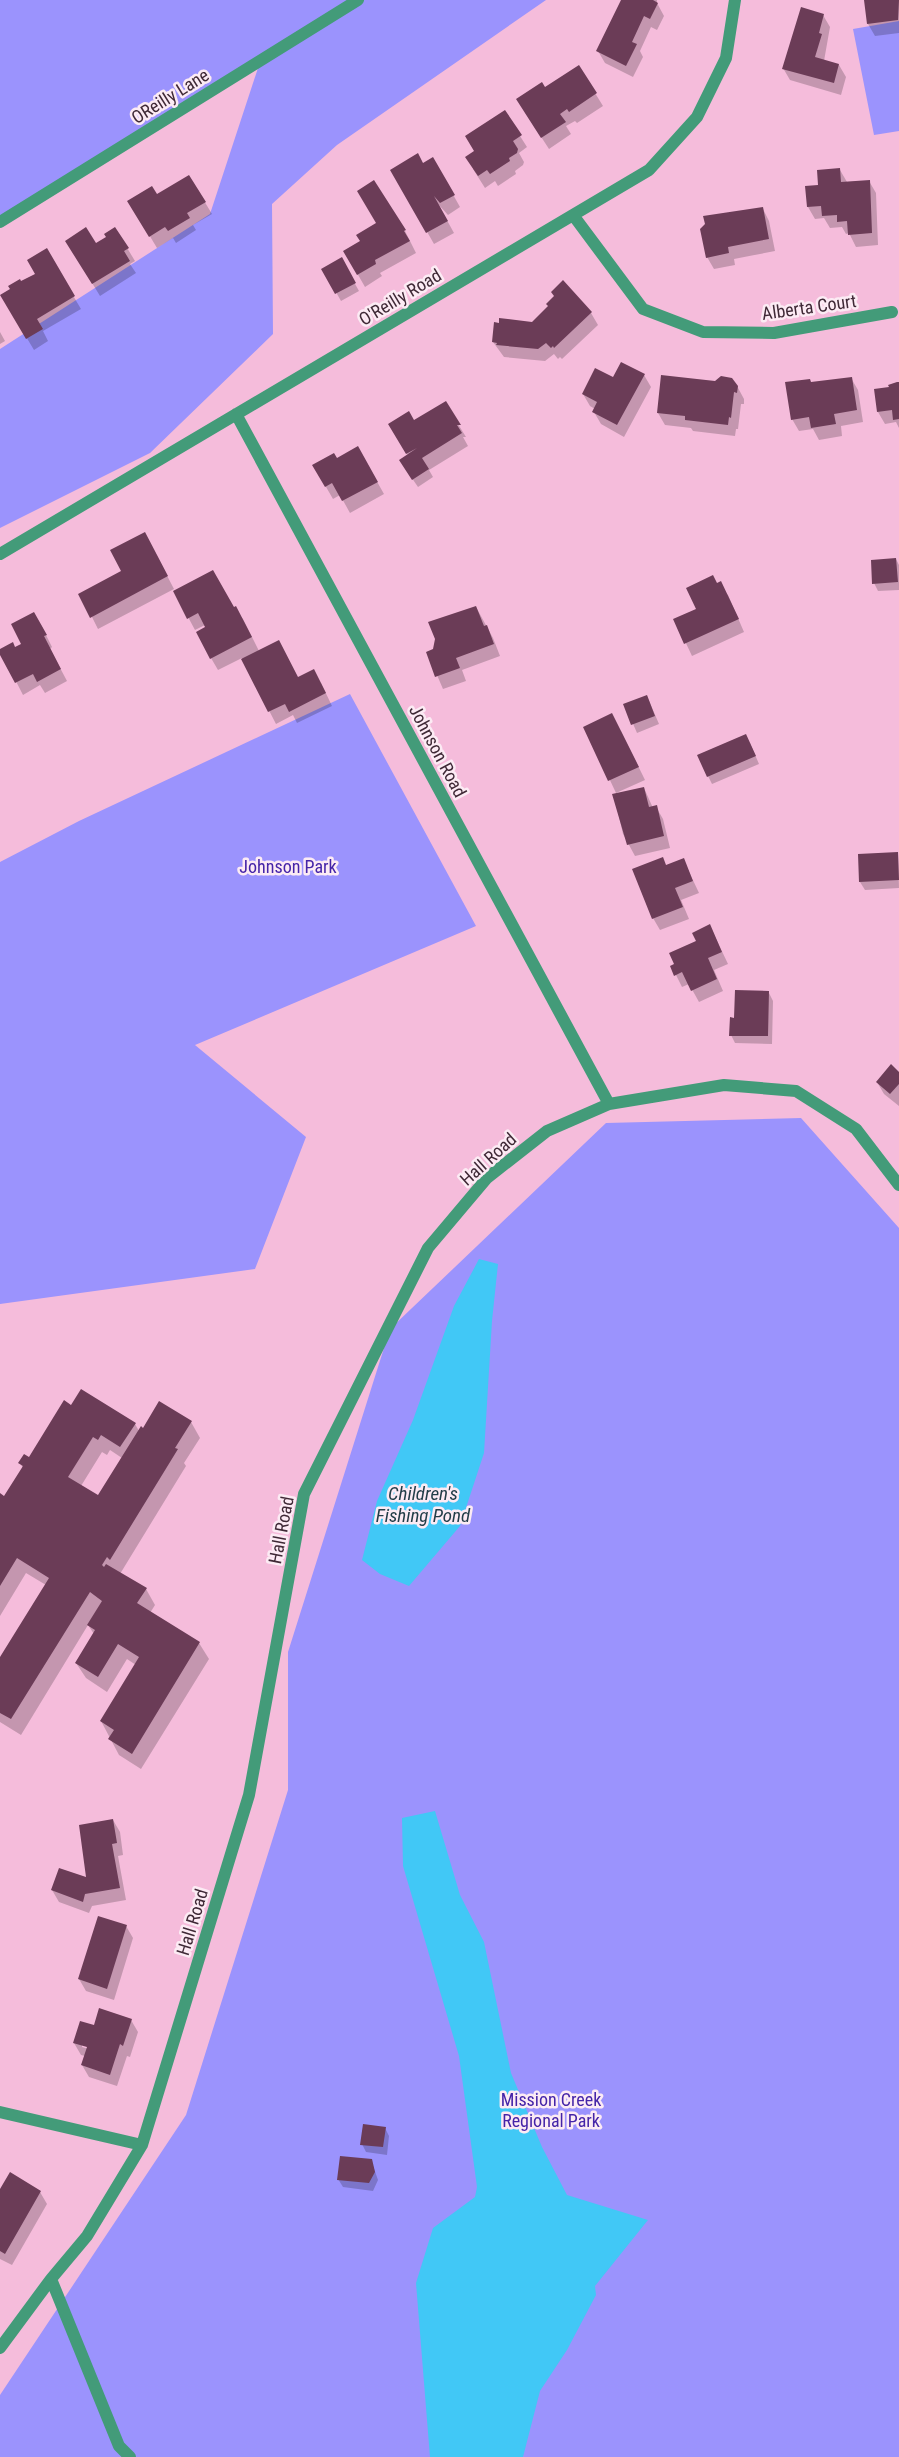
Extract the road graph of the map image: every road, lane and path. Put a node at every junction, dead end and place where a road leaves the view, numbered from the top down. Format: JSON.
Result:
{"nodes":[{"id":1,"x":358,"y":0,"type":"edge"},
{"id":2,"x":735,"y":0,"type":"edge"},
{"id":3,"x":573,"y":215,"type":"junction"},
{"id":4,"x":0,"y":222,"type":"edge"},
{"id":5,"x":892,"y":312,"type":"dead end"},
{"id":6,"x":236,"y":414,"type":"junction"},
{"id":7,"x":0,"y":554,"type":"edge"},
{"id":8,"x":609,"y":1104,"type":"junction"},
{"id":9,"x":899,"y":1185,"type":"edge"},
{"id":10,"x":0,"y":2112,"type":"edge"},
{"id":11,"x":142,"y":2145,"type":"junction"},
{"id":12,"x":51,"y":2279,"type":"junction"},
{"id":13,"x":0,"y":2348,"type":"edge"},
{"id":14,"x":130,"y":2457,"type":"edge"}],
"edges":[{"from":1,"to":4,"type":"street","name":"OReilly Lane"},
{"from":2,"to":3,"type":"street","name":"O'Reilly Road"},
{"from":3,"to":5,"type":"street","name":"Alberta Court"},
{"from":3,"to":6,"type":"street","name":"O'Reilly Road"},
{"from":6,"to":7,"type":"street","name":"O'Reilly Road"},
{"from":6,"to":8,"type":"street","name":"Johnson Road"},
{"from":8,"to":9,"type":"street","name":"Hall Road"},
{"from":8,"to":11,"type":"street","name":"Hall Road"},
{"from":10,"to":11,"type":"street"},
{"from":11,"to":12,"type":"street","name":"Hall Road"},
{"from":12,"to":13,"type":"street","name":"Hall Road"},
{"from":12,"to":14,"type":"street"}]}
